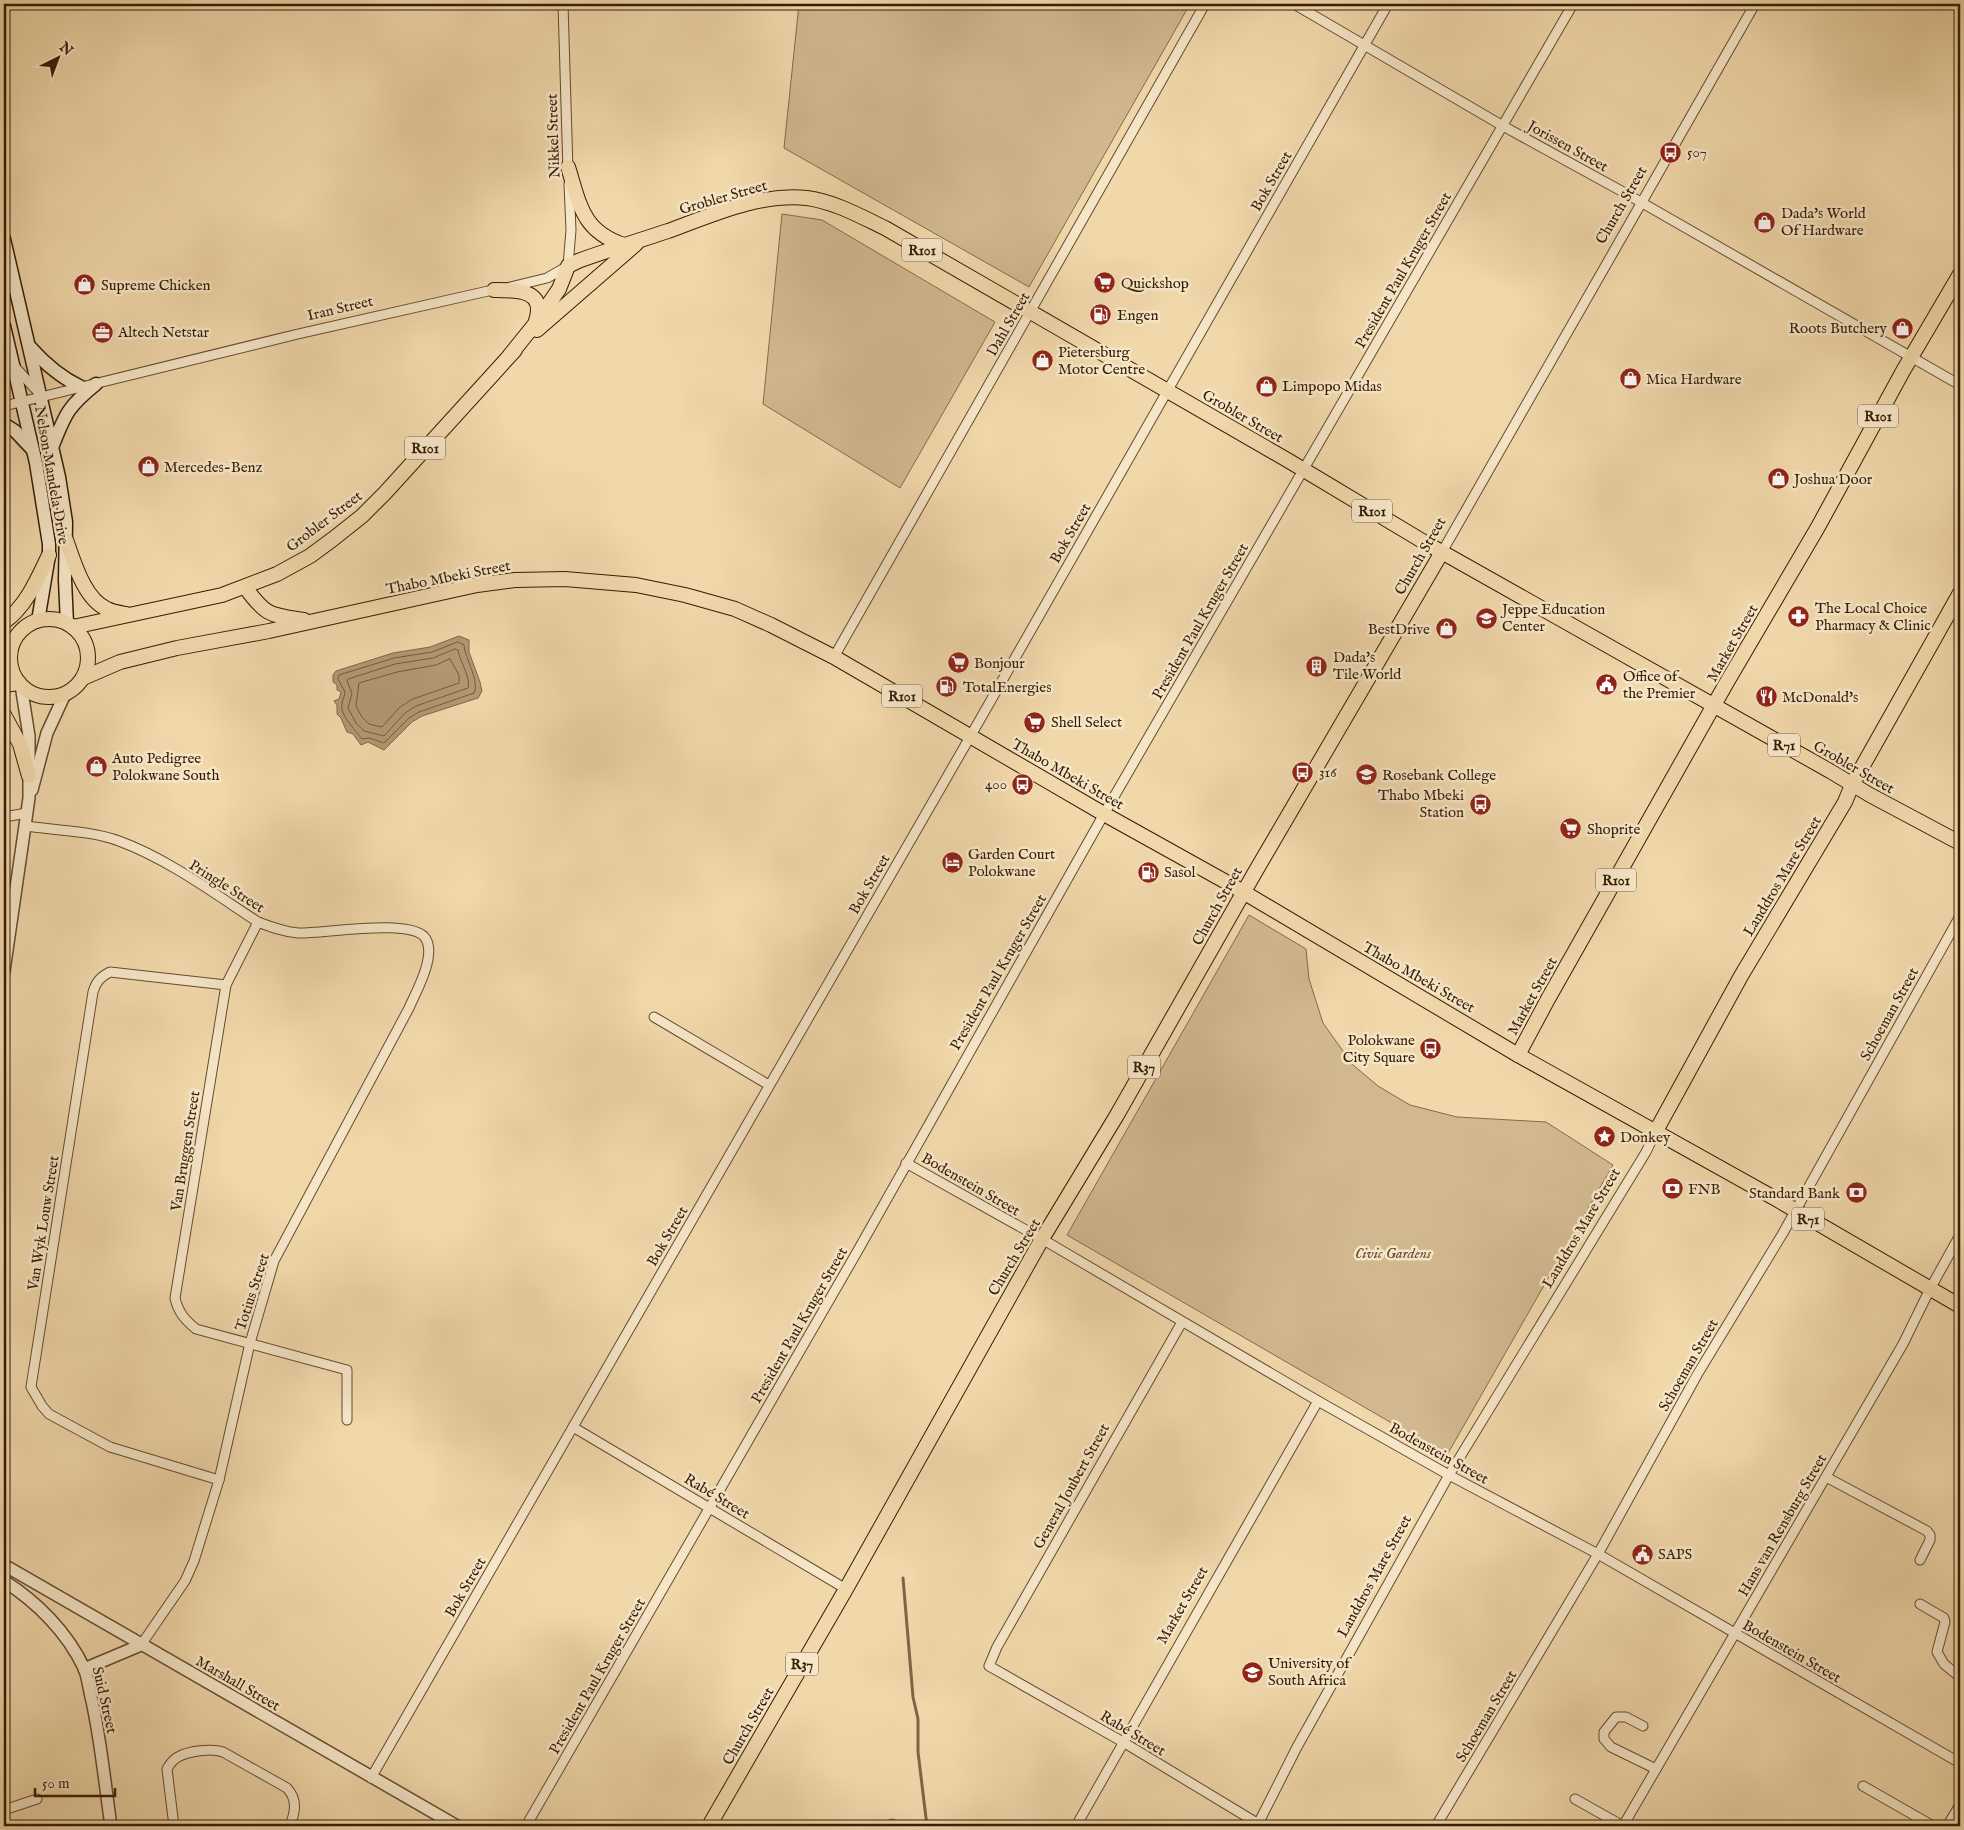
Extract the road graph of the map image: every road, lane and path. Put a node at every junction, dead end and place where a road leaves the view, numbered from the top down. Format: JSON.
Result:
{"nodes":[{"id":1,"x":562,"y":4,"type":"edge"},
{"id":2,"x":1205,"y":4,"type":"edge"},
{"id":3,"x":1294,"y":4,"type":"edge"},
{"id":4,"x":1388,"y":4,"type":"edge"},
{"id":5,"x":1573,"y":4,"type":"edge"},
{"id":6,"x":1755,"y":4,"type":"edge"},
{"id":7,"x":1364,"y":46,"type":"junction"},
{"id":8,"x":1503,"y":126,"type":"junction"},
{"id":9,"x":568,"y":167,"type":"junction"},
{"id":10,"x":1642,"y":202,"type":"junction"},
{"id":11,"x":642,"y":239,"type":"junction"},
{"id":12,"x":4,"y":240,"type":"edge"},
{"id":13,"x":624,"y":245,"type":"junction"},
{"id":14,"x":568,"y":266,"type":"junction"},
{"id":15,"x":1960,"y":274,"type":"edge"},
{"id":16,"x":494,"y":290,"type":"junction"},
{"id":17,"x":1031,"y":312,"type":"junction"},
{"id":18,"x":535,"y":324,"type":"junction"},
{"id":19,"x":4,"y":326,"type":"edge"},
{"id":20,"x":30,"y":348,"type":"junction"},
{"id":21,"x":4,"y":355,"type":"edge"},
{"id":22,"x":510,"y":355,"type":"junction"},
{"id":23,"x":1911,"y":357,"type":"junction"},
{"id":24,"x":13,"y":365,"type":"junction"},
{"id":25,"x":96,"y":384,"type":"junction"},
{"id":26,"x":1960,"y":385,"type":"edge"},
{"id":27,"x":81,"y":387,"type":"junction"},
{"id":28,"x":1167,"y":391,"type":"junction"},
{"id":29,"x":42,"y":396,"type":"junction"},
{"id":30,"x":22,"y":400,"type":"junction"},
{"id":31,"x":4,"y":406,"type":"edge"},
{"id":32,"x":4,"y":424,"type":"edge"},
{"id":33,"x":53,"y":445,"type":"junction"},
{"id":34,"x":32,"y":448,"type":"junction"},
{"id":35,"x":1303,"y":469,"type":"junction"},
{"id":36,"x":66,"y":540,"type":"junction"},
{"id":37,"x":1442,"y":552,"type":"junction"},
{"id":38,"x":49,"y":555,"type":"junction"},
{"id":39,"x":245,"y":587,"type":"junction"},
{"id":40,"x":1960,"y":593,"type":"edge"},
{"id":41,"x":130,"y":615,"type":"junction"},
{"id":42,"x":38,"y":621,"type":"junction"},
{"id":43,"x":312,"y":621,"type":"junction"},
{"id":44,"x":4,"y":622,"type":"edge"},
{"id":45,"x":70,"y":626,"type":"junction"},
{"id":46,"x":10,"y":637,"type":"edge"},
{"id":47,"x":834,"y":657,"type":"junction"},
{"id":48,"x":83,"y":678,"type":"junction"},
{"id":49,"x":20,"y":684,"type":"junction"},
{"id":50,"x":4,"y":685,"type":"edge"},
{"id":51,"x":65,"y":694,"type":"junction"},
{"id":52,"x":1714,"y":706,"type":"junction"},
{"id":53,"x":4,"y":715,"type":"edge"},
{"id":54,"x":970,"y":737,"type":"junction"},
{"id":55,"x":29,"y":776,"type":"junction"},
{"id":56,"x":1852,"y":785,"type":"junction"},
{"id":57,"x":29,"y":798,"type":"junction"},
{"id":58,"x":27,"y":813,"type":"junction"},
{"id":59,"x":1104,"y":814,"type":"junction"},
{"id":60,"x":4,"y":816,"type":"edge"},
{"id":61,"x":25,"y":826,"type":"junction"},
{"id":62,"x":1960,"y":843,"type":"edge"},
{"id":63,"x":1243,"y":893,"type":"junction"},
{"id":64,"x":1960,"y":916,"type":"edge"},
{"id":65,"x":258,"y":922,"type":"junction"},
{"id":66,"x":421,"y":934,"type":"joint"},
{"id":67,"x":4,"y":971,"type":"edge"},
{"id":68,"x":226,"y":985,"type":"junction"},
{"id":69,"x":654,"y":1017,"type":"dead end"},
{"id":70,"x":1518,"y":1055,"type":"junction"},
{"id":71,"x":769,"y":1085,"type":"junction"},
{"id":72,"x":1656,"y":1131,"type":"junction"},
{"id":73,"x":906,"y":1163,"type":"junction"},
{"id":74,"x":1795,"y":1211,"type":"junction"},
{"id":75,"x":1960,"y":1236,"type":"edge"},
{"id":76,"x":1042,"y":1239,"type":"junction"},
{"id":77,"x":1930,"y":1289,"type":"junction"},
{"id":78,"x":1960,"y":1306,"type":"edge"},
{"id":79,"x":1182,"y":1322,"type":"junction"},
{"id":80,"x":250,"y":1343,"type":"junction"},
{"id":81,"x":1318,"y":1401,"type":"junction"},
{"id":82,"x":347,"y":1420,"type":"dead end"},
{"id":83,"x":573,"y":1427,"type":"junction"},
{"id":84,"x":1449,"y":1475,"type":"junction"},
{"id":85,"x":1826,"y":1477,"type":"junction"},
{"id":86,"x":219,"y":1480,"type":"junction"},
{"id":87,"x":709,"y":1507,"type":"junction"},
{"id":88,"x":1598,"y":1554,"type":"junction"},
{"id":89,"x":1920,"y":1560,"type":"dead end"},
{"id":90,"x":4,"y":1565,"type":"edge"},
{"id":91,"x":4,"y":1582,"type":"edge"},
{"id":92,"x":846,"y":1589,"type":"junction"},
{"id":93,"x":1920,"y":1604,"type":"dead end"},
{"id":94,"x":1735,"y":1634,"type":"junction"},
{"id":95,"x":142,"y":1645,"type":"junction"},
{"id":96,"x":988,"y":1666,"type":"joint"},
{"id":97,"x":84,"y":1669,"type":"junction"},
{"id":98,"x":1960,"y":1677,"type":"edge"},
{"id":99,"x":1643,"y":1726,"type":"dead end"},
{"id":100,"x":1123,"y":1742,"type":"junction"},
{"id":101,"x":1960,"y":1763,"type":"edge"},
{"id":102,"x":1656,"y":1768,"type":"junction"},
{"id":103,"x":371,"y":1778,"type":"junction"},
{"id":104,"x":1863,"y":1786,"type":"dead end"},
{"id":105,"x":37,"y":1799,"type":"dead end"},
{"id":106,"x":1575,"y":1799,"type":"dead end"},
{"id":107,"x":1960,"y":1805,"type":"edge"},
{"id":108,"x":4,"y":1810,"type":"edge"},
{"id":109,"x":1259,"y":1825,"type":"edge"},
{"id":110,"x":111,"y":1826,"type":"edge"},
{"id":111,"x":174,"y":1826,"type":"edge"},
{"id":112,"x":290,"y":1826,"type":"edge"},
{"id":113,"x":457,"y":1826,"type":"edge"},
{"id":114,"x":526,"y":1826,"type":"edge"},
{"id":115,"x":709,"y":1826,"type":"edge"},
{"id":116,"x":1076,"y":1826,"type":"edge"},
{"id":117,"x":1436,"y":1826,"type":"edge"},
{"id":118,"x":1623,"y":1826,"type":"edge"},
{"id":119,"x":1933,"y":1826,"type":"edge"},
{"id":120,"x":1947,"y":1826,"type":"edge"}],
"edges":[{"from":1,"to":9,"type":"street","name":"Nikkel Street"},
{"from":2,"to":17,"type":"street","name":"Dahl Street"},
{"from":3,"to":7,"type":"street","name":"Jorissen Street"},
{"from":4,"to":7,"type":"street","name":"Bok Street"},
{"from":5,"to":8,"type":"street","name":"President Paul Kruger Street"},
{"from":6,"to":10,"type":"street","name":"Church Street"},
{"from":7,"to":8,"type":"street","name":"Jorissen Street"},
{"from":7,"to":28,"type":"street","name":"Bok Street"},
{"from":8,"to":10,"type":"street","name":"Jorissen Street"},
{"from":8,"to":35,"type":"street","name":"President Paul Kruger Street"},
{"from":9,"to":13,"type":"main road"},
{"from":9,"to":14,"type":"street","name":"Nikkel Street"},
{"from":10,"to":23,"type":"street","name":"Jorissen Street"},
{"from":10,"to":37,"type":"street","name":"Church Street"},
{"from":11,"to":13,"type":"main road","name":"Iran Street","number":"R101"},
{"from":11,"to":17,"type":"main road","name":"Grobler Street","number":"R101"},
{"from":11,"to":22,"type":"main road","name":"Grobler Street","number":"R101"},
{"from":12,"to":20,"type":"main road","name":"Nelson Mandela Drive"},
{"from":13,"to":14,"type":"main road","name":"Iran Street","number":"R101"},
{"from":14,"to":16,"type":"street","name":"Iran Street"},
{"from":14,"to":18,"type":"main road","name":"Grobler Street","number":"R101"},
{"from":15,"to":23,"type":"main road","name":"Market Street","number":"R101"},
{"from":16,"to":18,"type":"main road"},
{"from":16,"to":25,"type":"street","name":"Iran Street"},
{"from":17,"to":28,"type":"main road","name":"Grobler Street","number":"R101"},
{"from":17,"to":47,"type":"street","name":"Dahl Street"},
{"from":18,"to":22,"type":"main road","name":"Grobler Street","number":"R101"},
{"from":19,"to":24,"type":"main road","name":"Nelson Mandela Drive"},
{"from":20,"to":27,"type":"main road"},
{"from":20,"to":29,"type":"main road","name":"Nelson Mandela Drive"},
{"from":21,"to":24,"type":"street","name":"Nelson Mandela Drive"},
{"from":22,"to":39,"type":"main road","name":"Grobler Street","number":"R101"},
{"from":23,"to":26,"type":"street","name":"Jorissen Street"},
{"from":23,"to":52,"type":"main road","name":"Market Street","number":"R101"},
{"from":24,"to":29,"type":"street","name":"Nelson Mandela Drive"},
{"from":24,"to":30,"type":"main road","name":"Nelson Mandela Drive"},
{"from":25,"to":27,"type":"street","name":"Iran Street"},
{"from":25,"to":33,"type":"main road"},
{"from":27,"to":29,"type":"street","name":"Iran Street"},
{"from":28,"to":35,"type":"main road","name":"Grobler Street","number":"R101"},
{"from":28,"to":54,"type":"street","name":"Bok Street"},
{"from":29,"to":30,"type":"street","name":"Iran Street"},
{"from":29,"to":33,"type":"main road","name":"Nelson Mandela Drive"},
{"from":30,"to":31,"type":"street","name":"Iran Street"},
{"from":30,"to":34,"type":"main road","name":"Nelson Mandela Drive"},
{"from":32,"to":34,"type":"main road"},
{"from":33,"to":36,"type":"main road","name":"Nelson Mandela Drive"},
{"from":34,"to":38,"type":"main road","name":"Nelson Mandela Drive"},
{"from":35,"to":37,"type":"main road","name":"Grobler Street","number":"R101"},
{"from":35,"to":59,"type":"street","name":"President Paul Kruger Street"},
{"from":36,"to":41,"type":"main road"},
{"from":36,"to":45,"type":"main road","name":"Nelson Mandela Drive"},
{"from":37,"to":52,"type":"main road","name":"Grobler Street","number":"R101"},
{"from":37,"to":63,"type":"main road","name":"Church Street","number":"R37"},
{"from":38,"to":42,"type":"main road","name":"Nelson Mandela Drive"},
{"from":38,"to":44,"type":"main road"},
{"from":39,"to":41,"type":"main road","name":"Grobler Street","number":"R101"},
{"from":39,"to":43,"type":"main road"},
{"from":40,"to":56,"type":"main road","name":"Landdros Mare Street"},
{"from":41,"to":45,"type":"main road","name":"Grobler Street","number":"R101"},
{"from":42,"to":45,"type":"main road","number":"R101"},
{"from":42,"to":46,"type":"main road"},
{"from":43,"to":47,"type":"main road","name":"Thabo Mbeki Street","number":"R101"},
{"from":43,"to":48,"type":"main road","name":"Thabo Mbeki Street","number":"R101"},
{"from":45,"to":48,"type":"main road"},
{"from":46,"to":49,"type":"main road"},
{"from":47,"to":54,"type":"main road","name":"Thabo Mbeki Street","number":"R101"},
{"from":48,"to":51,"type":"main road","name":"Thabo Mbeki Street","number":"R101"},
{"from":49,"to":50,"type":"main road"},
{"from":49,"to":51,"type":"main road"},
{"from":49,"to":55,"type":"street"},
{"from":51,"to":57,"type":"street"},
{"from":52,"to":56,"type":"main road","name":"Grobler Street","number":"R71"},
{"from":52,"to":70,"type":"main road","name":"Market Street","number":"R101"},
{"from":53,"to":55,"type":"main road"},
{"from":54,"to":59,"type":"main road","name":"Thabo Mbeki Street","number":"R101"},
{"from":54,"to":71,"type":"street","name":"Bok Street"},
{"from":55,"to":57,"type":"street"},
{"from":56,"to":62,"type":"main road","name":"Grobler Street","number":"R71"},
{"from":56,"to":72,"type":"main road","name":"Landdros Mare Street"},
{"from":57,"to":58,"type":"street"},
{"from":58,"to":60,"type":"street"},
{"from":58,"to":61,"type":"street"},
{"from":59,"to":63,"type":"main road","name":"Thabo Mbeki Street","number":"R101"},
{"from":59,"to":73,"type":"street","name":"President Paul Kruger Street"},
{"from":61,"to":65,"type":"street","name":"Pringle Street"},
{"from":61,"to":67,"type":"street"},
{"from":63,"to":70,"type":"main road","name":"Thabo Mbeki Street","number":"R101"},
{"from":63,"to":76,"type":"main road","name":"Church Street","number":"R37"},
{"from":64,"to":74,"type":"street","name":"Schoeman Street"},
{"from":65,"to":66,"type":"street","name":"Pringle Street"},
{"from":65,"to":68,"type":"street","name":"Van Bruggen Street"},
{"from":66,"to":80,"type":"street","name":"Totius Street"},
{"from":68,"to":80,"type":"street","name":"Van Bruggen Street"},
{"from":68,"to":86,"type":"street","name":"Van Wyk Louw Street"},
{"from":69,"to":71,"type":"street"},
{"from":70,"to":72,"type":"main road","name":"Thabo Mbeki Street","number":"R101"},
{"from":71,"to":83,"type":"street","name":"Bok Street"},
{"from":72,"to":74,"type":"main road","name":"Thabo Mbeki Street","number":"R71"},
{"from":72,"to":84,"type":"street","name":"Landdros Mare Street"},
{"from":73,"to":76,"type":"street","name":"Bodenstein Street"},
{"from":73,"to":87,"type":"street","name":"President Paul Kruger Street"},
{"from":74,"to":77,"type":"main road","name":"Thabo Mbeki Street","number":"R71"},
{"from":74,"to":88,"type":"street","name":"Schoeman Street"},
{"from":75,"to":77,"type":"street","name":"Hans van Rensburg Street"},
{"from":76,"to":79,"type":"street","name":"Bodenstein Street"},
{"from":76,"to":92,"type":"main road","name":"Church Street","number":"R37"},
{"from":77,"to":78,"type":"main road","name":"Thabo Mbeki Street","number":"R71"},
{"from":77,"to":85,"type":"street","name":"Hans van Rensburg Street"},
{"from":79,"to":81,"type":"street","name":"Bodenstein Street"},
{"from":79,"to":96,"type":"street","name":"General Joubert Street"},
{"from":80,"to":82,"type":"street","name":"Van Bruggen Street"},
{"from":80,"to":86,"type":"street","name":"Totius Street"},
{"from":81,"to":84,"type":"street","name":"Bodenstein Street"},
{"from":81,"to":100,"type":"street","name":"Market Street"},
{"from":83,"to":87,"type":"street","name":"Rabé Street"},
{"from":83,"to":103,"type":"street","name":"Bok Street"},
{"from":84,"to":88,"type":"street","name":"Bodenstein Street"},
{"from":84,"to":109,"type":"street","name":"Landdros Mare Street"},
{"from":85,"to":89,"type":"street"},
{"from":85,"to":94,"type":"street","name":"Hans van Rensburg Street"},
{"from":86,"to":95,"type":"street","name":"Totius Street"},
{"from":87,"to":92,"type":"street","name":"Rabé Street"},
{"from":87,"to":114,"type":"street","name":"President Paul Kruger Street"},
{"from":88,"to":94,"type":"street","name":"Bodenstein Street"},
{"from":88,"to":117,"type":"street","name":"Schoeman Street"},
{"from":90,"to":95,"type":"street","name":"Marshall Street"},
{"from":91,"to":97,"type":"street","name":"Suid Street"},
{"from":92,"to":115,"type":"main road","name":"Church Street","number":"R37"},
{"from":93,"to":98,"type":"street"},
{"from":94,"to":101,"type":"street","name":"Bodenstein Street"},
{"from":94,"to":102,"type":"street","name":"Hans van Rensburg Street"},
{"from":95,"to":97,"type":"street"},
{"from":95,"to":103,"type":"street","name":"Marshall Street"},
{"from":96,"to":100,"type":"street","name":"Rabé Street"},
{"from":97,"to":110,"type":"street","name":"Suid Street"},
{"from":99,"to":102,"type":"street"},
{"from":100,"to":109,"type":"street","name":"Rabé Street"},
{"from":100,"to":116,"type":"street","name":"Market Street"},
{"from":102,"to":118,"type":"street","name":"Hans van Rensburg Street"},
{"from":103,"to":113,"type":"street","name":"Marshall Street"},
{"from":104,"to":119,"type":"street"},
{"from":105,"to":108,"type":"street"},
{"from":106,"to":118,"type":"street"},
{"from":107,"to":120,"type":"street"},
{"from":111,"to":112,"type":"street"}]}
